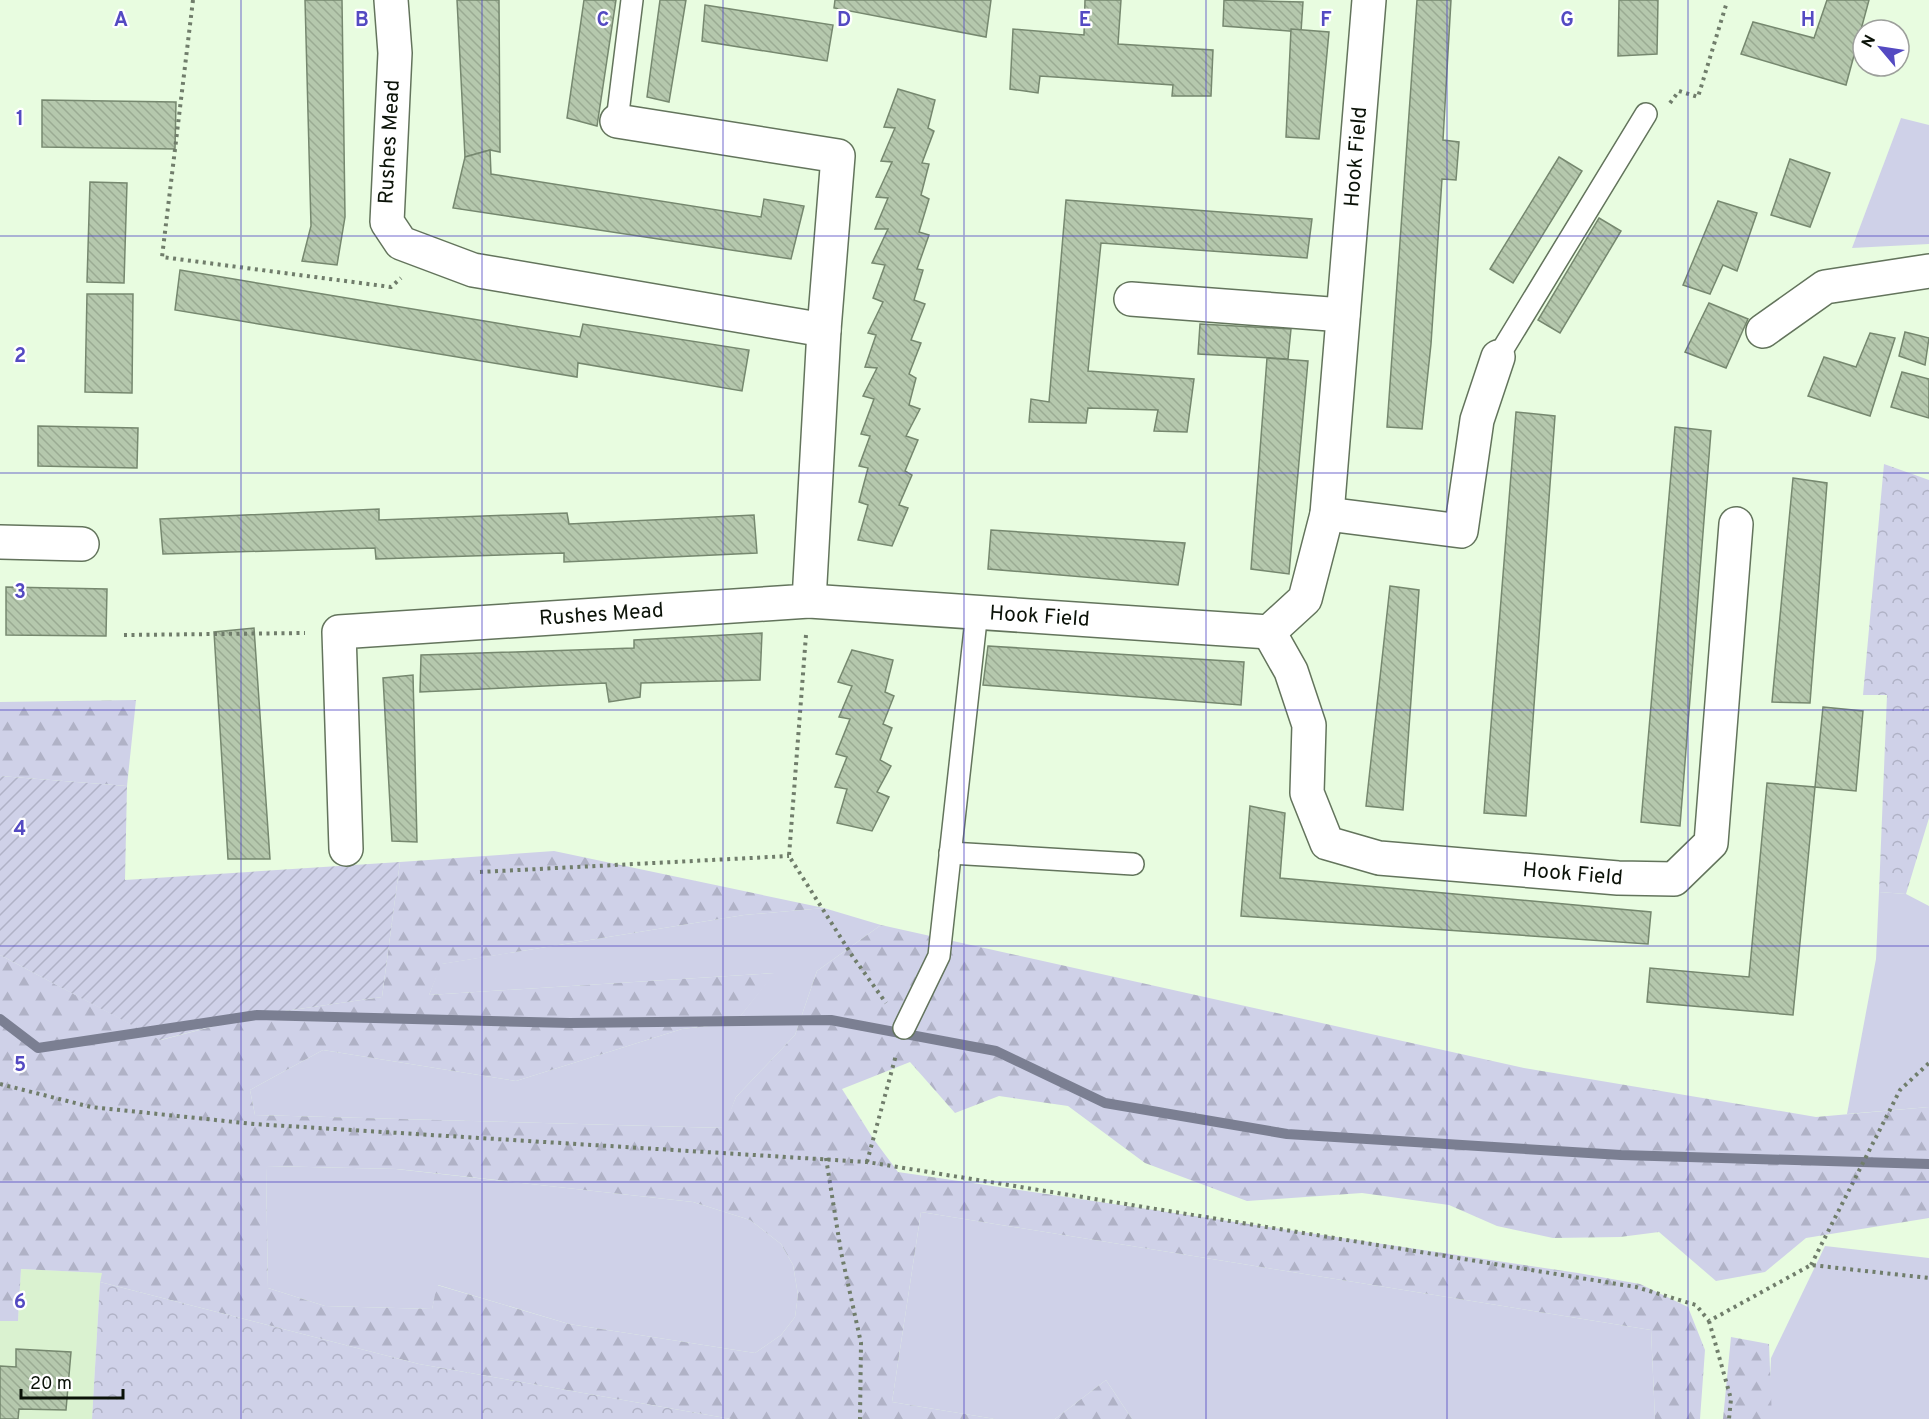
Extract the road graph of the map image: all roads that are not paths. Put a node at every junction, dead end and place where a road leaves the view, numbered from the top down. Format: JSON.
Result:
{"nodes":[{"id":1,"x":391,"y":0,"type":"edge"},
{"id":2,"x":632,"y":0,"type":"edge"},
{"id":3,"x":1369,"y":0,"type":"edge"},
{"id":4,"x":1646,"y":114,"type":"road end"},
{"id":5,"x":617,"y":120,"type":"joint"},
{"id":6,"x":1929,"y":271,"type":"edge"},
{"id":7,"x":1131,"y":299,"type":"dead end"},
{"id":8,"x":1343,"y":315,"type":"junction"},
{"id":9,"x":824,"y":330,"type":"junction"},
{"id":10,"x":1763,"y":331,"type":"dead end"},
{"id":11,"x":1498,"y":357,"type":"joint"},
{"id":12,"x":1328,"y":514,"type":"junction"},
{"id":13,"x":1736,"y":524,"type":"dead end"},
{"id":14,"x":0,"y":543,"type":"edge"},
{"id":15,"x":82,"y":544,"type":"dead end"},
{"id":16,"x":809,"y":601,"type":"junction"},
{"id":17,"x":977,"y":611,"type":"junction"},
{"id":18,"x":1269,"y":632,"type":"junction"},
{"id":19,"x":346,"y":849,"type":"dead end"},
{"id":20,"x":950,"y":853,"type":"junction"},
{"id":21,"x":1133,"y":864,"type":"dead end"},
{"id":22,"x":904,"y":1028,"type":"road end"}],
"edges":[{"from":1,"to":9,"type":"street","name":"Rushes Mead"},
{"from":2,"to":5,"type":"lane"},
{"from":3,"to":8,"type":"street","name":"Hook Field"},
{"from":4,"to":11,"type":"lane"},
{"from":5,"to":9,"type":"street"},
{"from":6,"to":10,"type":"street"},
{"from":7,"to":8,"type":"street"},
{"from":8,"to":12,"type":"street","name":"Hook Field"},
{"from":9,"to":16,"type":"street"},
{"from":11,"to":12,"type":"street"},
{"from":12,"to":18,"type":"street","name":"Hook Field"},
{"from":13,"to":18,"type":"street","name":"Hook Field"},
{"from":14,"to":15,"type":"street"},
{"from":16,"to":17,"type":"street","name":"Hook Field"},
{"from":16,"to":19,"type":"street","name":"Rushes Mead"},
{"from":17,"to":18,"type":"street","name":"Hook Field"},
{"from":17,"to":20,"type":"lane"},
{"from":20,"to":21,"type":"lane"},
{"from":20,"to":22,"type":"lane"}]}
